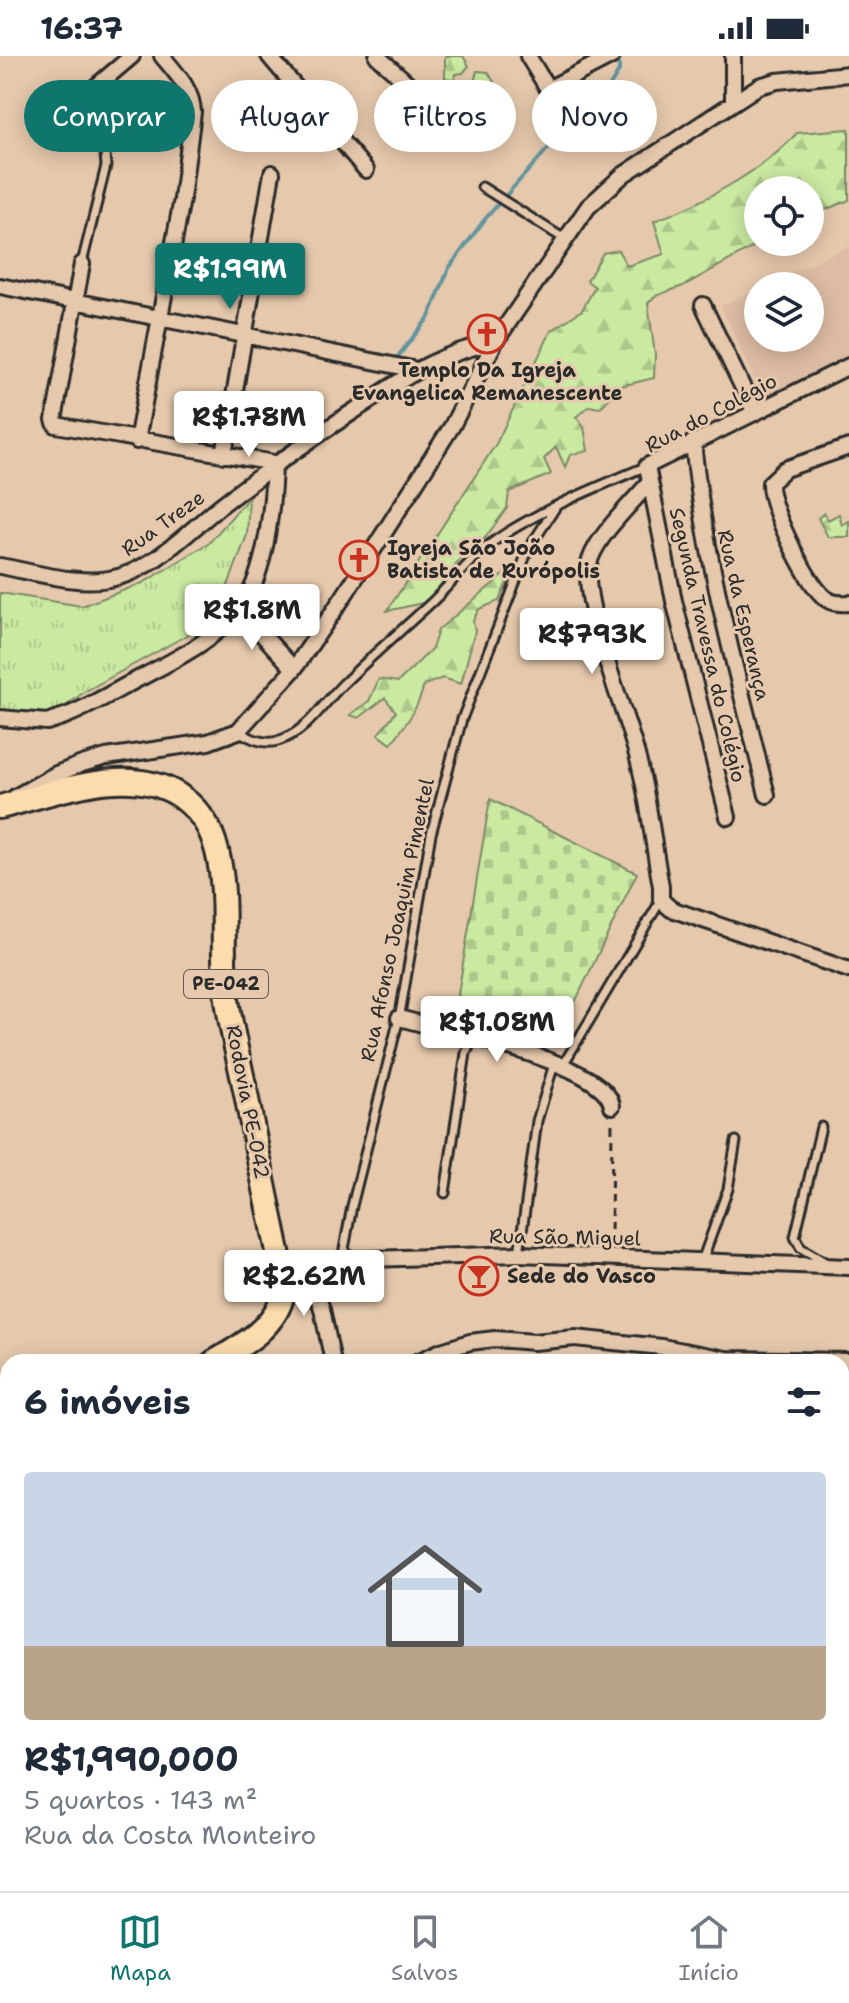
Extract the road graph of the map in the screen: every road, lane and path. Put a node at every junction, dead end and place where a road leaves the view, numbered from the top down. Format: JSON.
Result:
{"nodes":[{"id":1,"x":132,"y":56,"type":"edge"},
{"id":2,"x":162,"y":56,"type":"edge"},
{"id":3,"x":269,"y":56,"type":"edge"},
{"id":4,"x":377,"y":56,"type":"edge"},
{"id":5,"x":528,"y":56,"type":"edge"},
{"id":6,"x":611,"y":56,"type":"edge"},
{"id":7,"x":733,"y":56,"type":"edge"},
{"id":8,"x":849,"y":74,"type":"edge"},
{"id":9,"x":105,"y":80,"type":"edge"},
{"id":10,"x":404,"y":80,"type":"edge"},
{"id":11,"x":733,"y":102,"type":"junction"},
{"id":12,"x":105,"y":152,"type":"edge"},
{"id":13,"x":366,"y":170,"type":"dead end"},
{"id":14,"x":272,"y":173,"type":"dead end"},
{"id":15,"x":482,"y":187,"type":"dead end"},
{"id":16,"x":566,"y":240,"type":"junction"},
{"id":17,"x":82,"y":264,"type":"joint"},
{"id":18,"x":0,"y":286,"type":"edge"},
{"id":19,"x":75,"y":301,"type":"junction"},
{"id":20,"x":703,"y":305,"type":"dead end"},
{"id":21,"x":160,"y":318,"type":"junction"},
{"id":22,"x":245,"y":335,"type":"junction"},
{"id":23,"x":495,"y":342,"type":"junction"},
{"id":24,"x":849,"y":366,"type":"edge"},
{"id":25,"x":417,"y":370,"type":"junction"},
{"id":26,"x":754,"y":411,"type":"junction"},
{"id":27,"x":137,"y":441,"type":"junction"},
{"id":28,"x":693,"y":442,"type":"junction"},
{"id":29,"x":849,"y":447,"type":"edge"},
{"id":30,"x":224,"y":455,"type":"junction"},
{"id":31,"x":274,"y":463,"type":"junction"},
{"id":32,"x":647,"y":466,"type":"junction"},
{"id":33,"x":649,"y":483,"type":"junction"},
{"id":34,"x":555,"y":508,"type":"junction"},
{"id":35,"x":0,"y":566,"type":"edge"},
{"id":36,"x":849,"y":603,"type":"edge"},
{"id":37,"x":239,"y":609,"type":"junction"},
{"id":38,"x":294,"y":669,"type":"junction"},
{"id":39,"x":0,"y":718,"type":"edge"},
{"id":40,"x":238,"y":731,"type":"junction"},
{"id":41,"x":767,"y":795,"type":"dead end"},
{"id":42,"x":1,"y":807,"type":"edge"},
{"id":43,"x":728,"y":817,"type":"dead end"},
{"id":44,"x":661,"y":900,"type":"junction"},
{"id":45,"x":849,"y":970,"type":"edge"},
{"id":46,"x":399,"y":1018,"type":"junction"},
{"id":47,"x":473,"y":1038,"type":"junction"},
{"id":48,"x":559,"y":1063,"type":"junction"},
{"id":49,"x":612,"y":1106,"type":"joint"},
{"id":50,"x":821,"y":1127,"type":"dead end"},
{"id":51,"x":736,"y":1141,"type":"dead end"},
{"id":52,"x":445,"y":1193,"type":"dead end"},
{"id":53,"x":519,"y":1254,"type":"junction"},
{"id":54,"x":611,"y":1256,"type":"junction"},
{"id":55,"x":342,"y":1260,"type":"junction"},
{"id":56,"x":702,"y":1261,"type":"junction"},
{"id":57,"x":830,"y":1265,"type":"junction"},
{"id":58,"x":281,"y":1266,"type":"junction"},
{"id":59,"x":307,"y":1266,"type":"junction"},
{"id":60,"x":849,"y":1267,"type":"edge"},
{"id":61,"x":228,"y":1354,"type":"edge"},
{"id":62,"x":331,"y":1354,"type":"edge"},
{"id":63,"x":434,"y":1354,"type":"edge"},
{"id":64,"x":699,"y":1354,"type":"edge"}],
"edges":[{"from":1,"to":9,"type":"street"},
{"from":2,"to":21,"type":"street"},
{"from":3,"to":13,"type":"street"},
{"from":4,"to":10,"type":"street"},
{"from":5,"to":6,"type":"street"},
{"from":7,"to":11,"type":"street"},
{"from":8,"to":11,"type":"street"},
{"from":11,"to":16,"type":"street"},
{"from":12,"to":17,"type":"lane"},
{"from":14,"to":22,"type":"street"},
{"from":15,"to":16,"type":"lane"},
{"from":16,"to":23,"type":"street"},
{"from":17,"to":19,"type":"street"},
{"from":18,"to":19,"type":"street"},
{"from":19,"to":21,"type":"street"},
{"from":19,"to":27,"type":"street"},
{"from":20,"to":26,"type":"street"},
{"from":21,"to":22,"type":"street"},
{"from":21,"to":27,"type":"street"},
{"from":22,"to":25,"type":"street"},
{"from":22,"to":30,"type":"street"},
{"from":23,"to":25,"type":"street","name":"Rua Treze"},
{"from":23,"to":38,"type":"street"},
{"from":24,"to":26,"type":"street","name":"Rua do Colégio"},
{"from":25,"to":31,"type":"street","name":"Rua Treze"},
{"from":26,"to":28,"type":"street","name":"Rua do Colégio"},
{"from":27,"to":30,"type":"street"},
{"from":28,"to":32,"type":"street","name":"Rua do Colégio"},
{"from":28,"to":41,"type":"street","name":"Rua da Esperança"},
{"from":29,"to":36,"type":"street"},
{"from":30,"to":31,"type":"street"},
{"from":31,"to":35,"type":"street","name":"Rua Treze"},
{"from":31,"to":37,"type":"street"},
{"from":32,"to":33,"type":"street","name":"Rua do Colégio"},
{"from":32,"to":34,"type":"lane"},
{"from":33,"to":43,"type":"street","name":"Segunda Travessa do Colégio"},
{"from":33,"to":44,"type":"street"},
{"from":34,"to":40,"type":"lane"},
{"from":34,"to":46,"type":"lane","name":"Rua Afonso Joaquim Pimentel"},
{"from":37,"to":38,"type":"street"},
{"from":37,"to":39,"type":"street"},
{"from":38,"to":40,"type":"street"},
{"from":40,"to":42,"type":"street"},
{"from":42,"to":58,"type":"main road","name":"Rodovia PE-042","number":"PE-042"},
{"from":44,"to":45,"type":"street"},
{"from":44,"to":48,"type":"lane"},
{"from":46,"to":47,"type":"street"},
{"from":46,"to":55,"type":"lane","name":"Rua Afonso Joaquim Pimentel"},
{"from":47,"to":48,"type":"street"},
{"from":47,"to":52,"type":"lane"},
{"from":48,"to":49,"type":"street"},
{"from":48,"to":53,"type":"lane"},
{"from":49,"to":54,"type":"path"},
{"from":50,"to":57,"type":"lane"},
{"from":51,"to":56,"type":"lane"},
{"from":53,"to":54,"type":"street","name":"Rua São Miguel"},
{"from":53,"to":55,"type":"street","name":"Rua São Miguel"},
{"from":54,"to":56,"type":"street","name":"Rua São Miguel"},
{"from":55,"to":59,"type":"street","name":"Rua São Miguel"},
{"from":56,"to":57,"type":"street","name":"Rua São Miguel"},
{"from":57,"to":60,"type":"street","name":"Rua São Miguel"},
{"from":58,"to":59,"type":"street","name":"Rua São Miguel"},
{"from":58,"to":61,"type":"main road","name":"Rodovia PE-042","number":"PE-042"},
{"from":59,"to":62,"type":"street"},
{"from":63,"to":64,"type":"street"}]}
